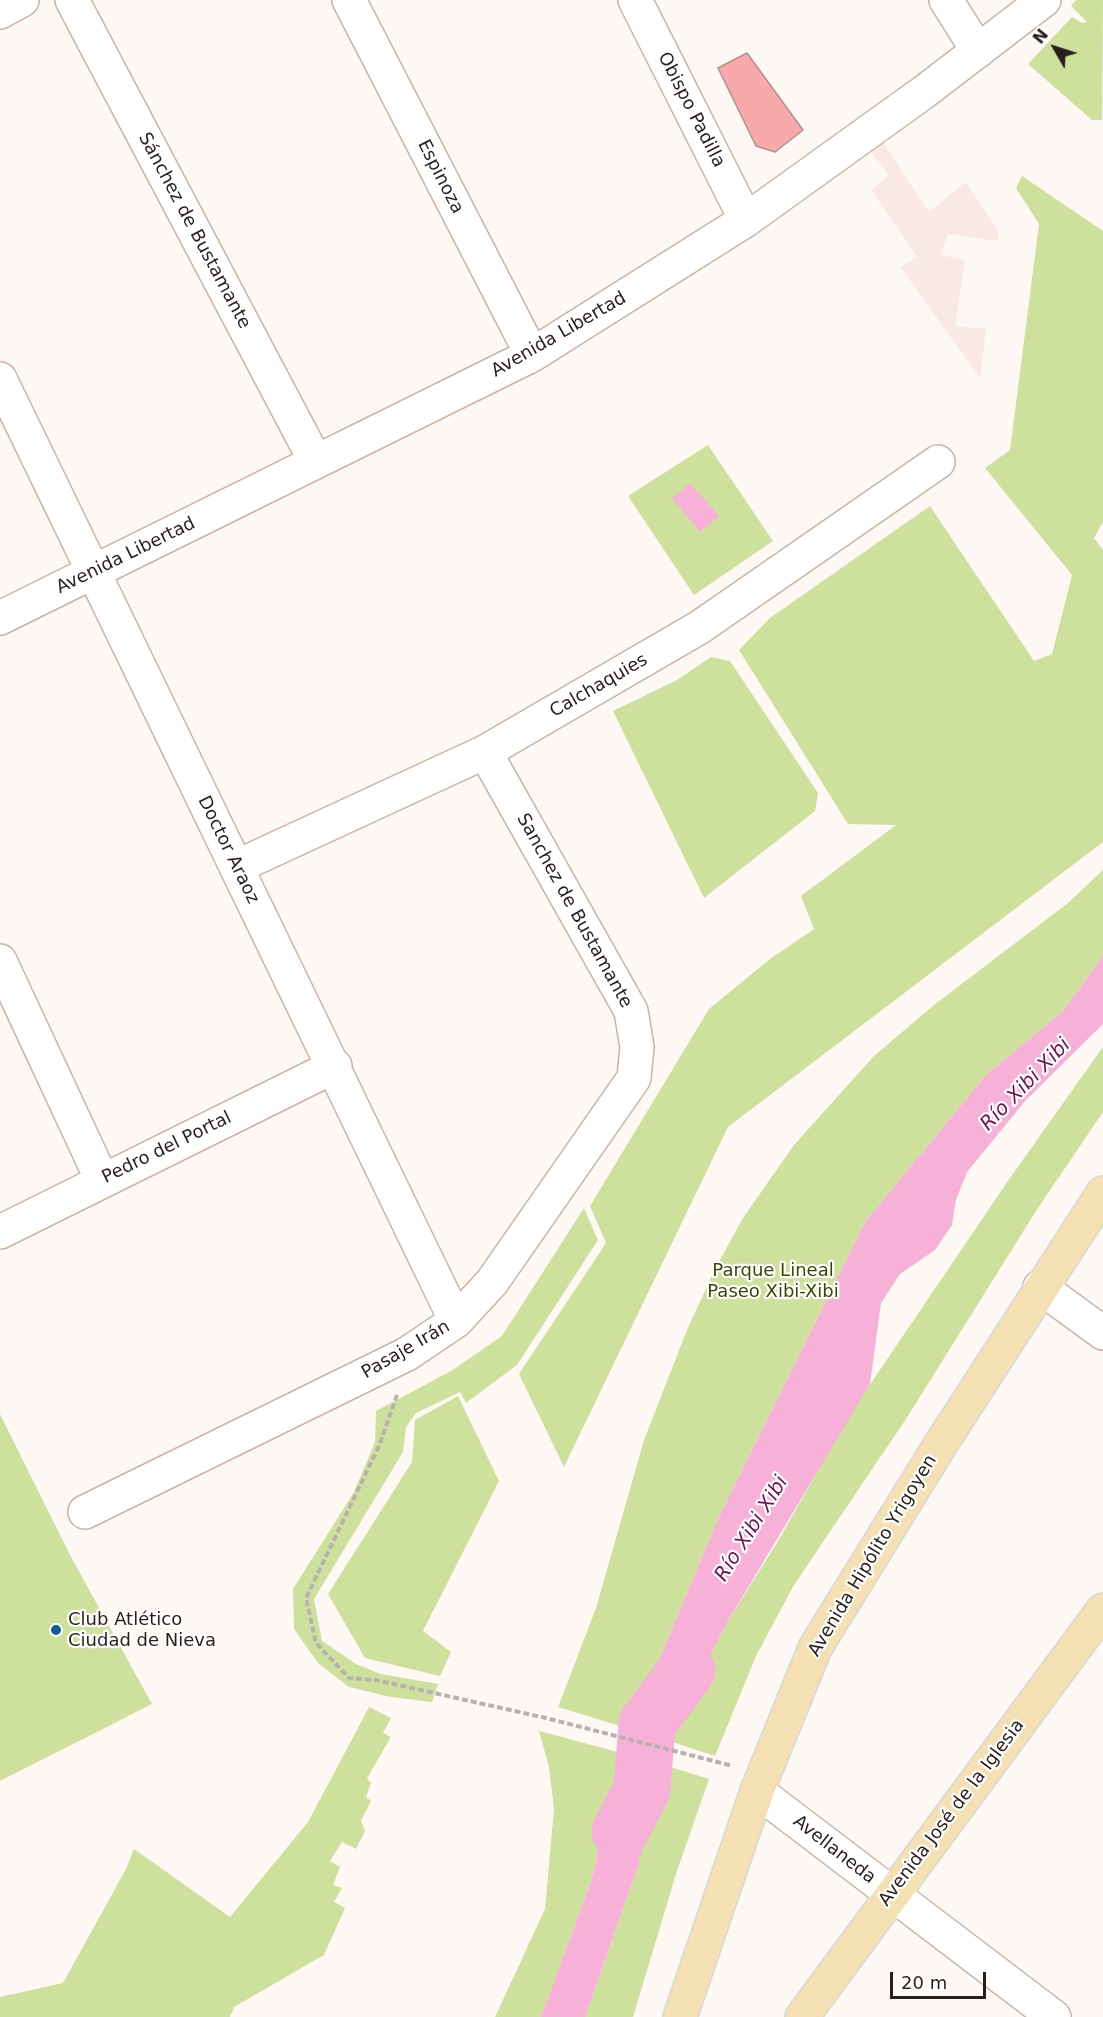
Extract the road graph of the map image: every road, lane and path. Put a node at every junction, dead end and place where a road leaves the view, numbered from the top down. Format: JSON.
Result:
{"nodes":[{"id":1,"x":22,"y":0,"type":"edge"},
{"id":2,"x":72,"y":0,"type":"edge"},
{"id":3,"x":349,"y":0,"type":"edge"},
{"id":4,"x":635,"y":0,"type":"edge"},
{"id":5,"x":946,"y":0,"type":"edge"},
{"id":6,"x":1044,"y":0,"type":"edge"},
{"id":7,"x":0,"y":12,"type":"edge"},
{"id":8,"x":978,"y":51,"type":"junction"},
{"id":9,"x":746,"y":220,"type":"junction"},
{"id":10,"x":532,"y":355,"type":"junction"},
{"id":11,"x":0,"y":379,"type":"edge"},
{"id":12,"x":316,"y":462,"type":"junction"},
{"id":13,"x":938,"y":462,"type":"dead end"},
{"id":14,"x":94,"y":572,"type":"junction"},
{"id":15,"x":0,"y":618,"type":"edge"},
{"id":16,"x":485,"y":752,"type":"junction"},
{"id":17,"x":236,"y":867,"type":"junction"},
{"id":18,"x":0,"y":961,"type":"edge"},
{"id":19,"x":335,"y":1066,"type":"junction"},
{"id":20,"x":634,"y":1078,"type":"joint"},
{"id":21,"x":102,"y":1180,"type":"junction"},
{"id":22,"x":1103,"y":1193,"type":"edge"},
{"id":23,"x":0,"y":1232,"type":"edge"},
{"id":24,"x":1040,"y":1287,"type":"junction"},
{"id":25,"x":456,"y":1321,"type":"junction"},
{"id":26,"x":1103,"y":1333,"type":"edge"},
{"id":27,"x":406,"y":1354,"type":"junction"},
{"id":28,"x":86,"y":1512,"type":"dead end"},
{"id":29,"x":1103,"y":1610,"type":"edge"},
{"id":30,"x":717,"y":1762,"type":"dead end"},
{"id":31,"x":757,"y":1791,"type":"junction"},
{"id":32,"x":892,"y":1894,"type":"junction"},
{"id":33,"x":689,"y":2008,"type":"edge"},
{"id":34,"x":802,"y":2017,"type":"edge"},
{"id":35,"x":1054,"y":2017,"type":"edge"}],
"edges":[{"from":1,"to":7,"type":"street"},
{"from":2,"to":12,"type":"street","name":"Sánchez de Bustamante"},
{"from":3,"to":10,"type":"street","name":"Espinoza"},
{"from":4,"to":9,"type":"street","name":"Obispo Padilla"},
{"from":5,"to":8,"type":"street"},
{"from":6,"to":8,"type":"street","name":"Avenida Libertad"},
{"from":8,"to":9,"type":"street","name":"Avenida Libertad"},
{"from":9,"to":10,"type":"street","name":"Avenida Libertad"},
{"from":10,"to":12,"type":"street","name":"Avenida Libertad"},
{"from":11,"to":14,"type":"street","name":"Doctor Araoz"},
{"from":12,"to":14,"type":"street","name":"Avenida Libertad"},
{"from":13,"to":16,"type":"street","name":"Calchaquies"},
{"from":14,"to":15,"type":"street","name":"Avenida Libertad"},
{"from":14,"to":17,"type":"street","name":"Doctor Araoz"},
{"from":16,"to":17,"type":"street","name":"Calchaquies"},
{"from":16,"to":20,"type":"street","name":"Sanchez de Bustamante"},
{"from":17,"to":19,"type":"street","name":"Doctor Araoz"},
{"from":18,"to":21,"type":"street"},
{"from":19,"to":21,"type":"street","name":"Pedro del Portal"},
{"from":19,"to":25,"type":"street","name":"Doctor Araoz"},
{"from":20,"to":25,"type":"street","name":"Pasaje Irán"},
{"from":21,"to":23,"type":"street","name":"Pedro del Portal"},
{"from":22,"to":24,"type":"main road","name":"Avenida Hipólito Yrigoyen"},
{"from":24,"to":26,"type":"street"},
{"from":24,"to":31,"type":"main road","name":"Avenida Hipólito Yrigoyen"},
{"from":25,"to":27,"type":"street","name":"Pasaje Irán"},
{"from":27,"to":28,"type":"street","name":"Pasaje Irán"},
{"from":27,"to":30,"type":"path"},
{"from":29,"to":32,"type":"main road","name":"Avenida José de la Iglesia"},
{"from":31,"to":32,"type":"street","name":"Avellaneda"},
{"from":31,"to":33,"type":"main road","name":"Avenida Hipólito Yrigoyen"},
{"from":32,"to":34,"type":"main road","name":"Avenida José de la Iglesia"},
{"from":32,"to":35,"type":"street","name":"Avellaneda"}]}
